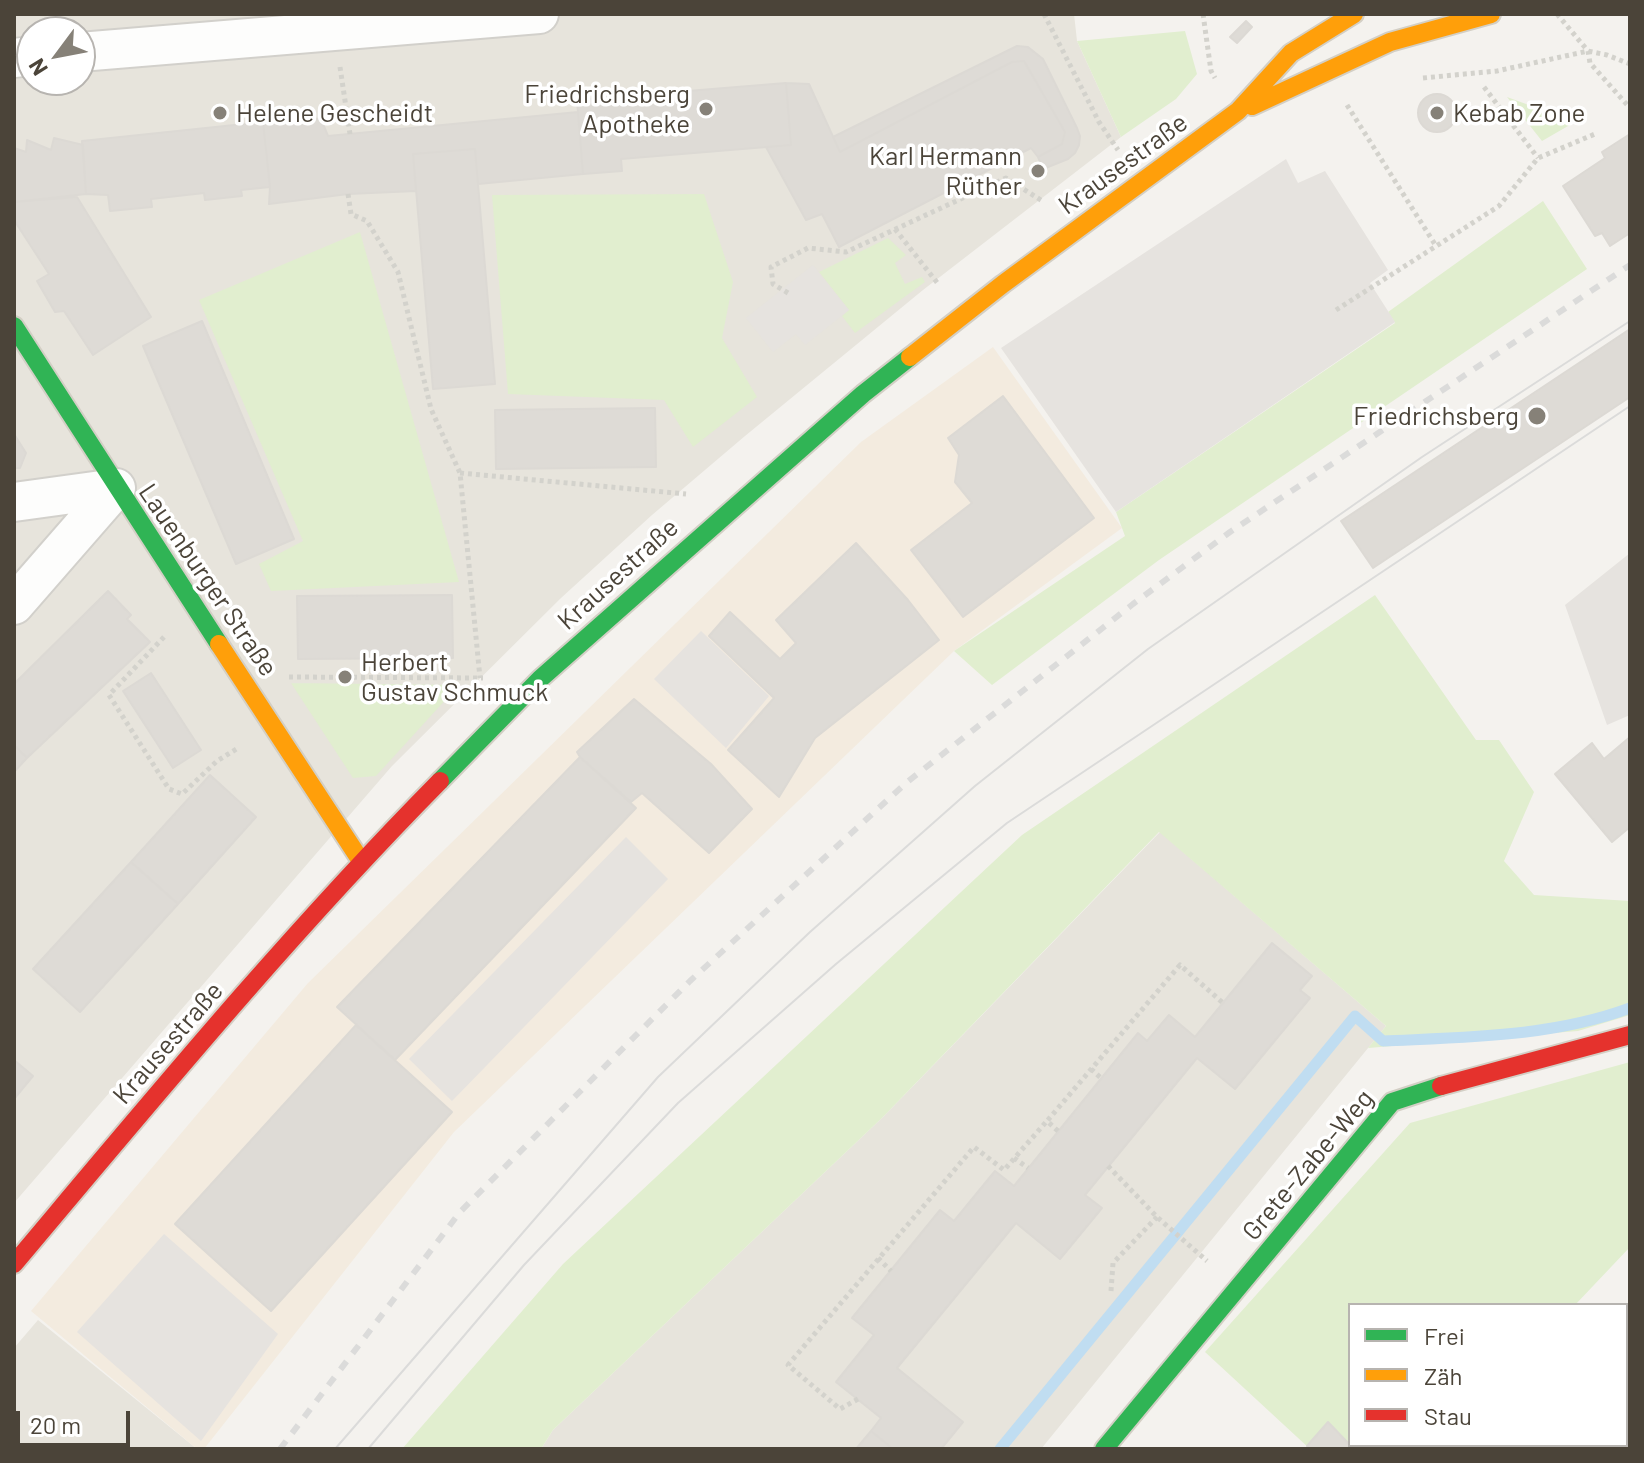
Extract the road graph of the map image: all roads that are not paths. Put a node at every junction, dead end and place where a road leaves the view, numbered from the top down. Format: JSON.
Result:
{"nodes":[{"id":1,"x":539,"y":14,"type":"edge"},
{"id":2,"x":1354,"y":14,"type":"edge"},
{"id":3,"x":1491,"y":14,"type":"edge"},
{"id":4,"x":96,"y":51,"type":"edge"},
{"id":5,"x":1238,"y":111,"type":"junction"},
{"id":6,"x":14,"y":326,"type":"edge"},
{"id":7,"x":116,"y":488,"type":"junction"},
{"id":8,"x":14,"y":502,"type":"edge"},
{"id":9,"x":14,"y":605,"type":"edge"},
{"id":10,"x":361,"y":861,"type":"junction"},
{"id":11,"x":1630,"y":1035,"type":"edge"},
{"id":12,"x":14,"y":1264,"type":"edge"},
{"id":13,"x":1104,"y":1449,"type":"edge"}],
"edges":[{"from":1,"to":4,"type":"street"},
{"from":2,"to":5,"type":"main road","name":"Krausestraße"},
{"from":3,"to":5,"type":"main road","name":"Krausestraße"},
{"from":5,"to":10,"type":"main road","name":"Krausestraße"},
{"from":6,"to":7,"type":"main road","name":"Lauenburger Straße"},
{"from":7,"to":8,"type":"street"},
{"from":7,"to":9,"type":"street"},
{"from":7,"to":10,"type":"main road","name":"Lauenburger Straße"},
{"from":10,"to":12,"type":"main road","name":"Krausestraße"},
{"from":11,"to":13,"type":"main road","name":"Grete-Zabe-Weg"}]}
